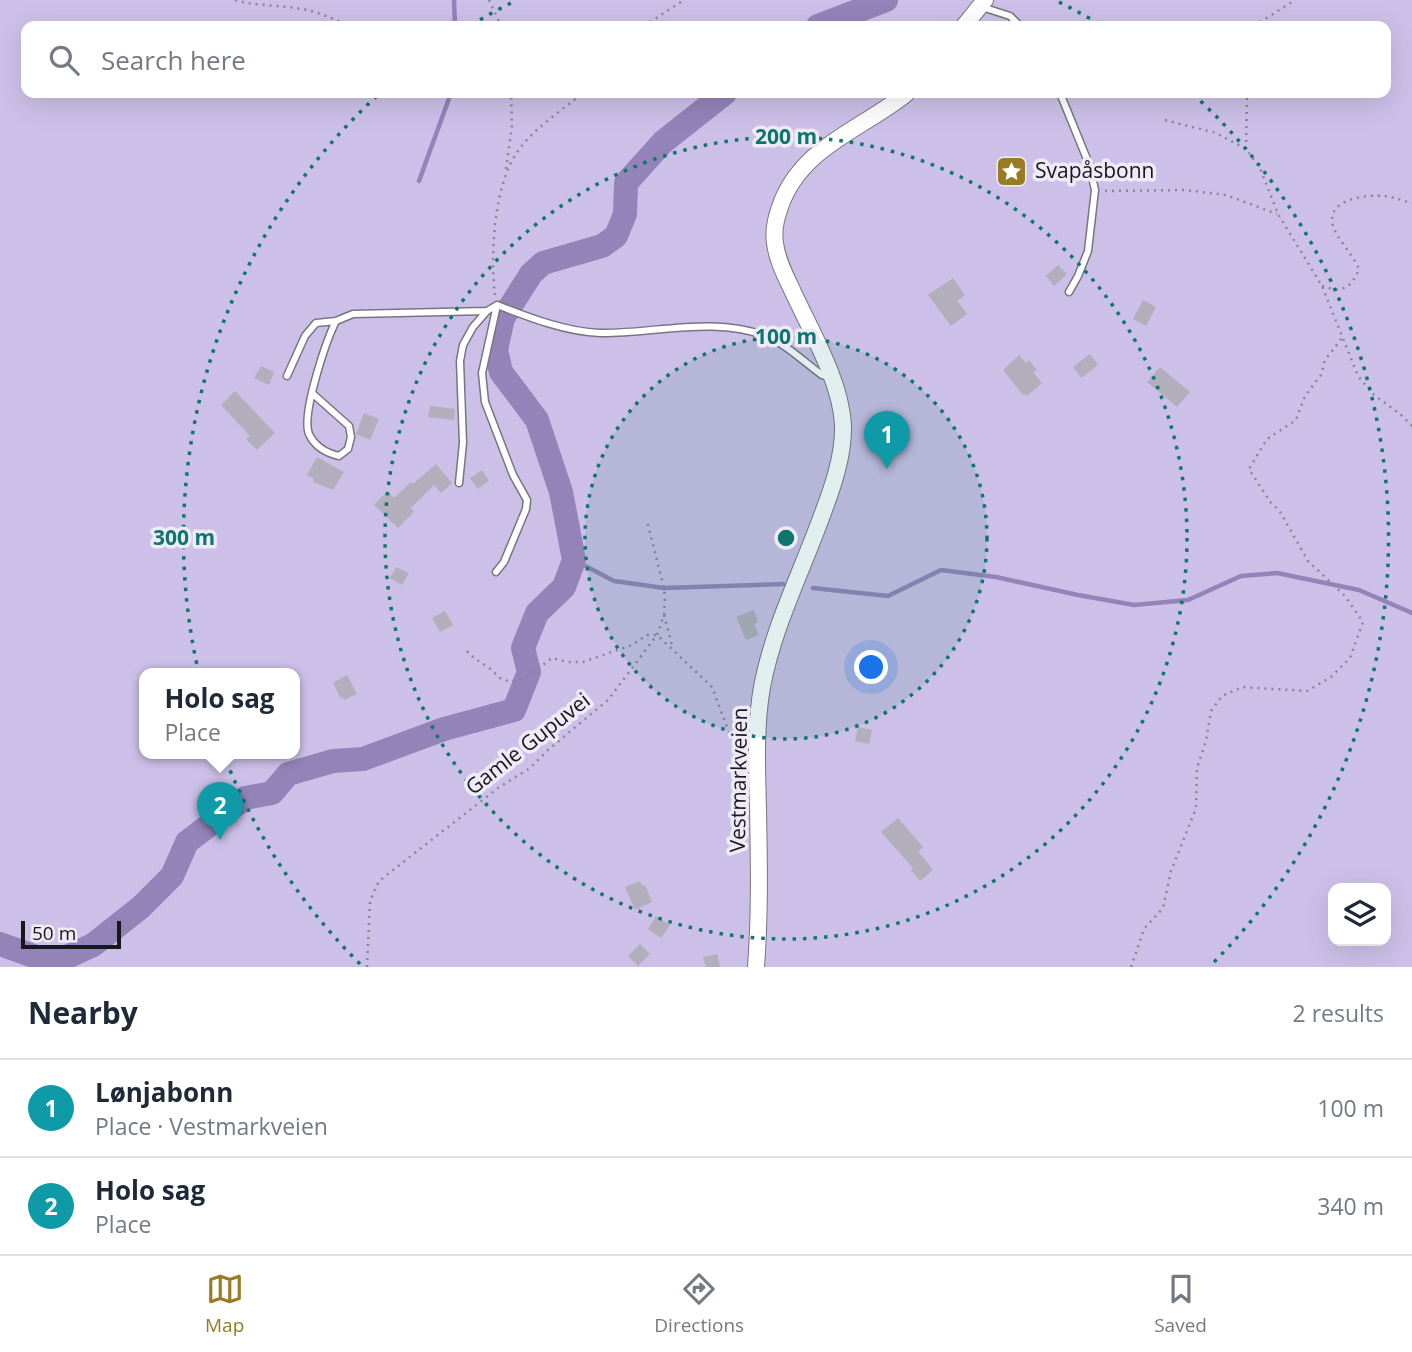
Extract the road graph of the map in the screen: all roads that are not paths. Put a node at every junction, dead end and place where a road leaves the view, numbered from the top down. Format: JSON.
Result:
{"nodes":[{"id":1,"x":982,"y":3,"type":"edge"},
{"id":2,"x":968,"y":21,"type":"edge"},
{"id":3,"x":1015,"y":21,"type":"edge"},
{"id":4,"x":901,"y":98,"type":"edge"},
{"id":5,"x":1062,"y":98,"type":"edge"},
{"id":6,"x":1069,"y":292,"type":"dead end"},
{"id":7,"x":497,"y":305,"type":"junction"},
{"id":8,"x":487,"y":311,"type":"junction"},
{"id":9,"x":336,"y":321,"type":"junction"},
{"id":10,"x":287,"y":376,"type":"dead end"},
{"id":11,"x":831,"y":377,"type":"junction"},
{"id":12,"x":313,"y":394,"type":"junction"},
{"id":13,"x":459,"y":483,"type":"dead end"},
{"id":14,"x":496,"y":572,"type":"dead end"},
{"id":15,"x":756,"y":967,"type":"edge"}],
"edges":[{"from":1,"to":2,"type":"street"},
{"from":1,"to":3,"type":"lane"},
{"from":4,"to":11,"type":"street","name":"Vestmarkveien"},
{"from":5,"to":6,"type":"lane"},
{"from":7,"to":8,"type":"lane"},
{"from":7,"to":11,"type":"lane"},
{"from":7,"to":14,"type":"lane"},
{"from":8,"to":9,"type":"lane"},
{"from":8,"to":13,"type":"lane"},
{"from":9,"to":10,"type":"lane"},
{"from":9,"to":12,"type":"lane"},
{"from":11,"to":15,"type":"street","name":"Vestmarkveien"},
{"from":12,"to":12,"type":"lane"}]}
